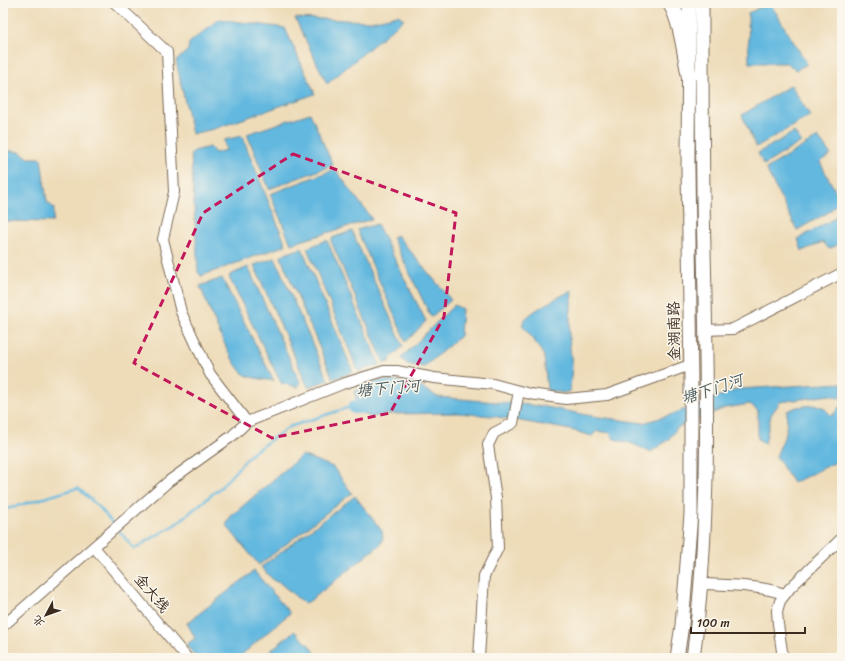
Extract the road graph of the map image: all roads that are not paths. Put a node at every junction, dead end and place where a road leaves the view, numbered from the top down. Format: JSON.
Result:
{"nodes":[{"id":1,"x":115,"y":3,"type":"edge"},
{"id":2,"x":670,"y":3,"type":"edge"},
{"id":3,"x":689,"y":3,"type":"edge"},
{"id":4,"x":702,"y":3,"type":"edge"},
{"id":5,"x":689,"y":75,"type":"junction"},
{"id":6,"x":842,"y":273,"type":"edge"},
{"id":7,"x":705,"y":330,"type":"junction"},
{"id":8,"x":690,"y":365,"type":"junction"},
{"id":9,"x":519,"y":391,"type":"junction"},
{"id":10,"x":247,"y":422,"type":"junction"},
{"id":11,"x":842,"y":538,"type":"edge"},
{"id":12,"x":94,"y":547,"type":"junction"},
{"id":13,"x":701,"y":584,"type":"junction"},
{"id":14,"x":785,"y":594,"type":"junction"},
{"id":15,"x":3,"y":626,"type":"edge"},
{"id":16,"x":187,"y":658,"type":"edge"},
{"id":17,"x":479,"y":658,"type":"edge"},
{"id":18,"x":677,"y":658,"type":"edge"},
{"id":19,"x":693,"y":658,"type":"edge"},
{"id":20,"x":783,"y":658,"type":"edge"}],
"edges":[{"from":1,"to":10,"type":"street"},
{"from":2,"to":5,"type":"highway"},
{"from":3,"to":5,"type":"main road","name":"金湖南路"},
{"from":4,"to":7,"type":"main road","name":"金湖南路"},
{"from":5,"to":8,"type":"main road","name":"金湖南路"},
{"from":6,"to":7,"type":"street"},
{"from":7,"to":13,"type":"main road","name":"金湖南路"},
{"from":8,"to":9,"type":"street"},
{"from":8,"to":18,"type":"main road","name":"金湖南路"},
{"from":9,"to":10,"type":"street"},
{"from":9,"to":17,"type":"street"},
{"from":10,"to":12,"type":"street"},
{"from":11,"to":14,"type":"street"},
{"from":12,"to":15,"type":"street"},
{"from":12,"to":16,"type":"street","name":"金大线"},
{"from":13,"to":14,"type":"street"},
{"from":13,"to":19,"type":"main road","name":"金湖南路"},
{"from":14,"to":20,"type":"street"}]}
